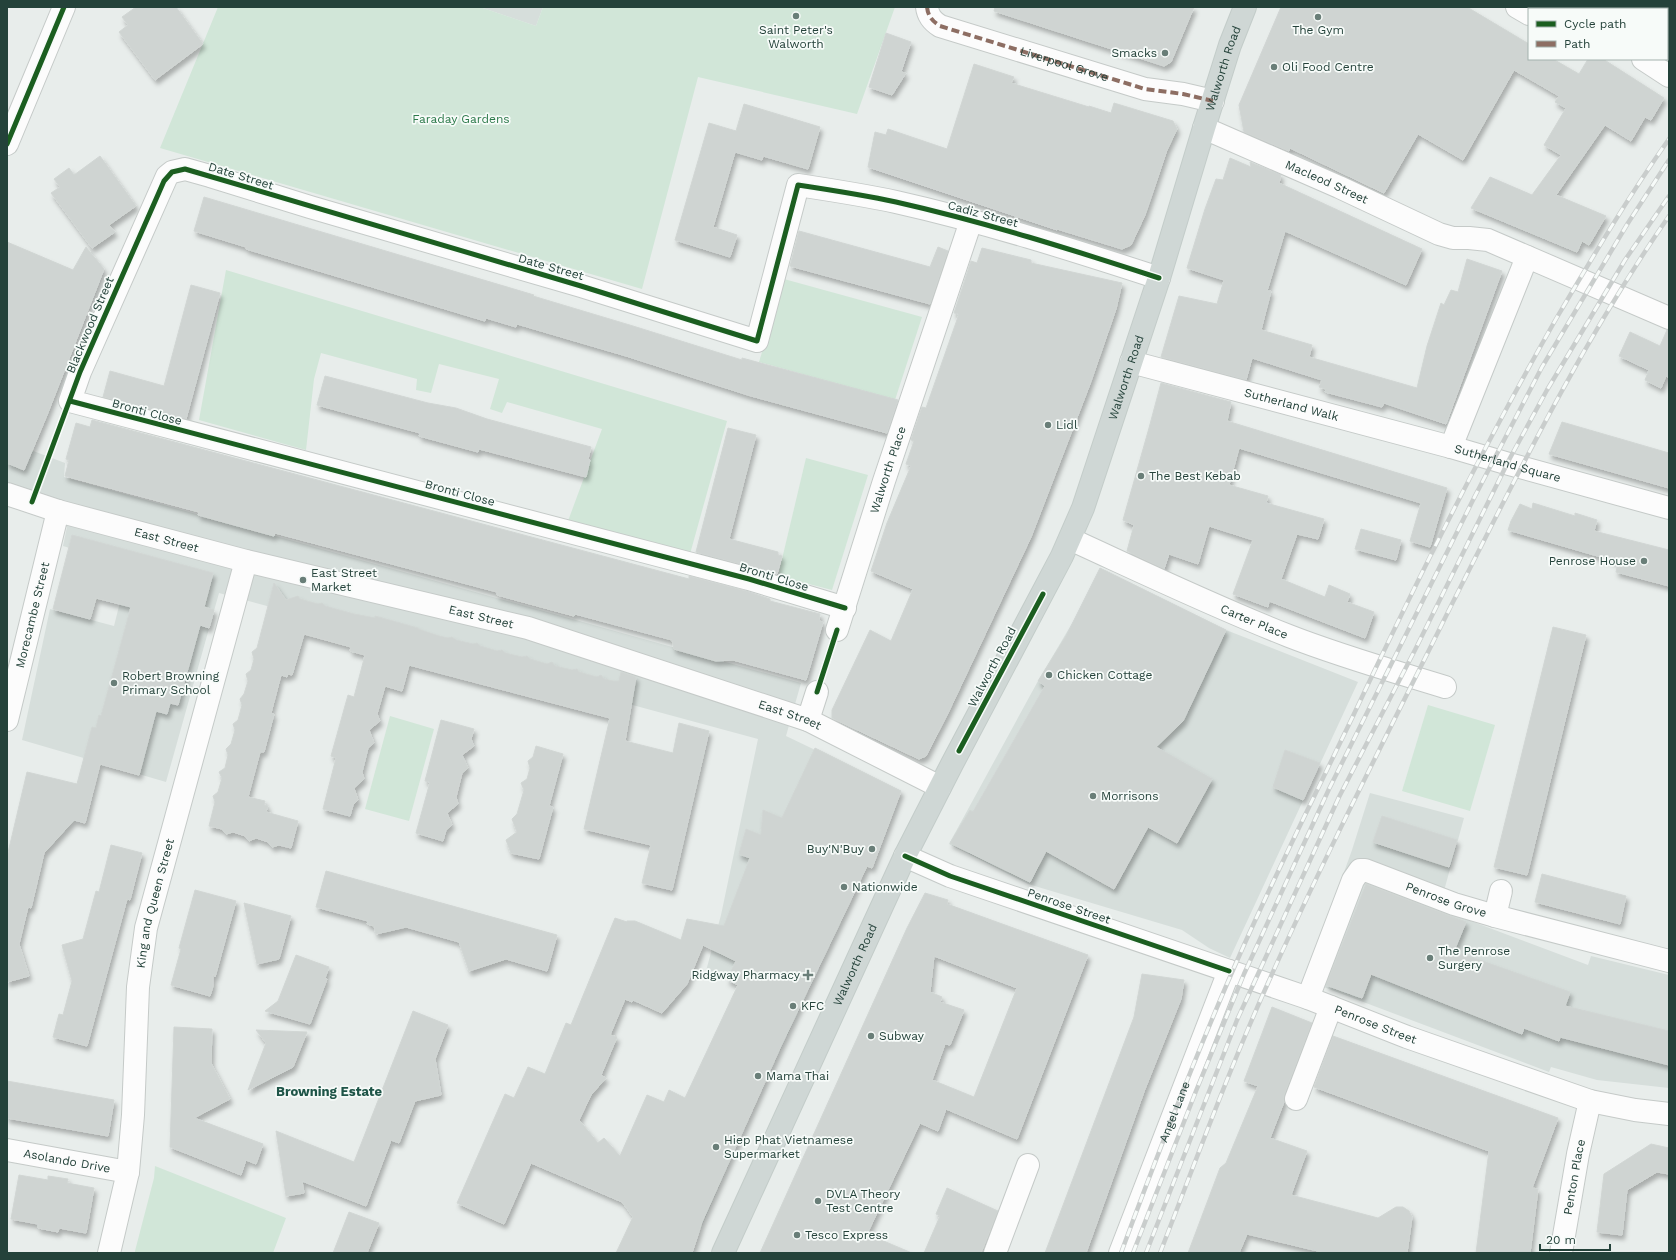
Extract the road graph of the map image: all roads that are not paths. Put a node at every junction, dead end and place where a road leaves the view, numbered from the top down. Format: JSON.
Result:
{"nodes":[{"id":1,"x":64,"y":7,"type":"edge"},
{"id":2,"x":927,"y":7,"type":"edge"},
{"id":3,"x":1245,"y":7,"type":"edge"},
{"id":4,"x":1517,"y":7,"type":"edge"},
{"id":5,"x":1528,"y":13,"type":"edge"},
{"id":6,"x":1213,"y":100,"type":"junction"},
{"id":7,"x":1204,"y":128,"type":"junction"},
{"id":8,"x":7,"y":144,"type":"edge"},
{"id":9,"x":185,"y":169,"type":"joint"},
{"id":10,"x":798,"y":185,"type":"joint"},
{"id":11,"x":971,"y":221,"type":"junction"},
{"id":12,"x":1527,"y":257,"type":"junction"},
{"id":13,"x":1159,"y":278,"type":"junction"},
{"id":14,"x":1669,"y":318,"type":"edge"},
{"id":15,"x":1131,"y":362,"type":"junction"},
{"id":16,"x":70,"y":401,"type":"joint"},
{"id":17,"x":1451,"y":447,"type":"junction"},
{"id":18,"x":7,"y":494,"type":"edge"},
{"id":19,"x":1669,"y":508,"type":"edge"},
{"id":20,"x":58,"y":511,"type":"junction"},
{"id":21,"x":1070,"y":539,"type":"junction"},
{"id":22,"x":246,"y":560,"type":"junction"},
{"id":23,"x":845,"y":608,"type":"junction"},
{"id":24,"x":838,"y":630,"type":"dead end"},
{"id":25,"x":1445,"y":687,"type":"dead end"},
{"id":26,"x":817,"y":692,"type":"dead end"},
{"id":27,"x":7,"y":720,"type":"edge"},
{"id":28,"x":808,"y":720,"type":"junction"},
{"id":29,"x":940,"y":787,"type":"junction"},
{"id":30,"x":905,"y":856,"type":"junction"},
{"id":31,"x":1501,"y":891,"type":"dead end"},
{"id":32,"x":1495,"y":916,"type":"junction"},
{"id":33,"x":1669,"y":961,"type":"edge"},
{"id":34,"x":1229,"y":971,"type":"junction"},
{"id":35,"x":1308,"y":998,"type":"junction"},
{"id":36,"x":1331,"y":1007,"type":"junction"},
{"id":37,"x":1296,"y":1099,"type":"dead end"},
{"id":38,"x":1590,"y":1101,"type":"junction"},
{"id":39,"x":1669,"y":1114,"type":"edge"},
{"id":40,"x":7,"y":1150,"type":"edge"},
{"id":41,"x":1028,"y":1165,"type":"dead end"},
{"id":42,"x":128,"y":1172,"type":"junction"},
{"id":43,"x":109,"y":1253,"type":"edge"},
{"id":44,"x":723,"y":1253,"type":"edge"},
{"id":45,"x":995,"y":1253,"type":"edge"},
{"id":46,"x":1120,"y":1253,"type":"edge"},
{"id":47,"x":1561,"y":1253,"type":"edge"}],
"edges":[{"from":1,"to":8,"type":"street"},
{"from":2,"to":6,"type":"street","name":"Liverpool Grove"},
{"from":3,"to":6,"type":"main road","name":"Walworth Road"},
{"from":4,"to":5,"type":"street"},
{"from":6,"to":7,"type":"main road","name":"Walworth Road"},
{"from":7,"to":12,"type":"street","name":"Macleod Street"},
{"from":7,"to":13,"type":"main road","name":"Walworth Road"},
{"from":9,"to":10,"type":"street","name":"Date Street"},
{"from":9,"to":16,"type":"street","name":"Blackwood Street"},
{"from":10,"to":11,"type":"street","name":"Cadiz Street"},
{"from":11,"to":13,"type":"street","name":"Cadiz Street"},
{"from":11,"to":23,"type":"street","name":"Walworth Place"},
{"from":12,"to":14,"type":"street"},
{"from":12,"to":17,"type":"street","name":"Sutherland Square"},
{"from":13,"to":15,"type":"main road","name":"Walworth Road"},
{"from":15,"to":17,"type":"street","name":"Sutherland Walk"},
{"from":15,"to":21,"type":"main road","name":"Walworth Road"},
{"from":16,"to":23,"type":"street","name":"Bronti Close"},
{"from":17,"to":19,"type":"street","name":"Sutherland Square"},
{"from":18,"to":20,"type":"street","name":"East Street"},
{"from":20,"to":22,"type":"street","name":"East Street"},
{"from":20,"to":27,"type":"street","name":"Morecambe Street"},
{"from":21,"to":25,"type":"street","name":"Carter Place"},
{"from":21,"to":29,"type":"main road","name":"Walworth Road"},
{"from":22,"to":28,"type":"street","name":"East Street"},
{"from":22,"to":42,"type":"street","name":"King and Queen Street"},
{"from":23,"to":24,"type":"street","name":"Walworth Place"},
{"from":26,"to":28,"type":"street"},
{"from":28,"to":29,"type":"street","name":"East Street"},
{"from":29,"to":30,"type":"main road","name":"Walworth Road"},
{"from":30,"to":34,"type":"street","name":"Penrose Street"},
{"from":30,"to":44,"type":"main road","name":"Walworth Road"},
{"from":31,"to":32,"type":"street"},
{"from":32,"to":33,"type":"street","name":"Penrose Grove"},
{"from":32,"to":35,"type":"street","name":"Penrose Grove"},
{"from":34,"to":35,"type":"street","name":"Penrose Street"},
{"from":34,"to":46,"type":"street","name":"Angel Lane"},
{"from":35,"to":36,"type":"street","name":"Penrose Street"},
{"from":36,"to":37,"type":"street"},
{"from":36,"to":38,"type":"street","name":"Penrose Street"},
{"from":38,"to":39,"type":"street","name":"Penrose Street"},
{"from":38,"to":47,"type":"street","name":"Penton Place"},
{"from":40,"to":42,"type":"street","name":"Asolando Drive"},
{"from":41,"to":45,"type":"street"},
{"from":42,"to":43,"type":"street","name":"King and Queen Street"}]}
